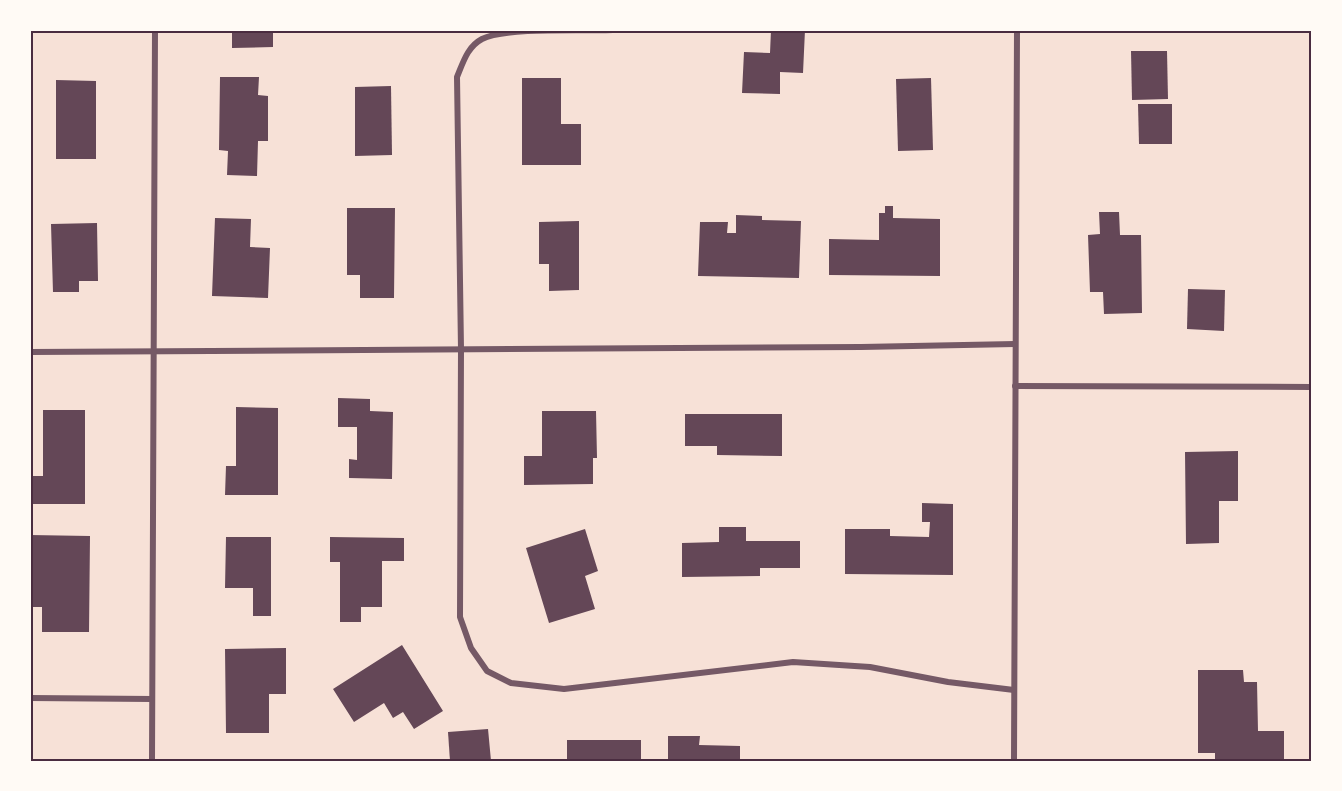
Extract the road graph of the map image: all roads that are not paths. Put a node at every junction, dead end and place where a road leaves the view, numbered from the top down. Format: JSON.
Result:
{"nodes":[{"id":1,"x":155,"y":30,"type":"edge"},
{"id":2,"x":613,"y":30,"type":"edge"},
{"id":3,"x":1017,"y":30,"type":"edge"},
{"id":4,"x":1015,"y":344,"type":"junction"},
{"id":5,"x":461,"y":348,"type":"junction"},
{"id":6,"x":30,"y":352,"type":"edge"},
{"id":7,"x":152,"y":352,"type":"junction"},
{"id":8,"x":1016,"y":386,"type":"junction"},
{"id":9,"x":1312,"y":387,"type":"edge"},
{"id":10,"x":1014,"y":690,"type":"junction"},
{"id":11,"x":30,"y":698,"type":"edge"},
{"id":12,"x":152,"y":699,"type":"junction"},
{"id":13,"x":152,"y":761,"type":"edge"},
{"id":14,"x":1014,"y":761,"type":"edge"}],
"edges":[{"from":1,"to":7,"type":"street"},
{"from":2,"to":5,"type":"street"},
{"from":3,"to":4,"type":"street"},
{"from":4,"to":5,"type":"street"},
{"from":4,"to":8,"type":"street"},
{"from":5,"to":7,"type":"street"},
{"from":5,"to":10,"type":"street"},
{"from":6,"to":7,"type":"street"},
{"from":7,"to":12,"type":"street"},
{"from":8,"to":9,"type":"street"},
{"from":8,"to":10,"type":"street"},
{"from":10,"to":14,"type":"street"},
{"from":11,"to":12,"type":"street"},
{"from":12,"to":13,"type":"street"}]}
